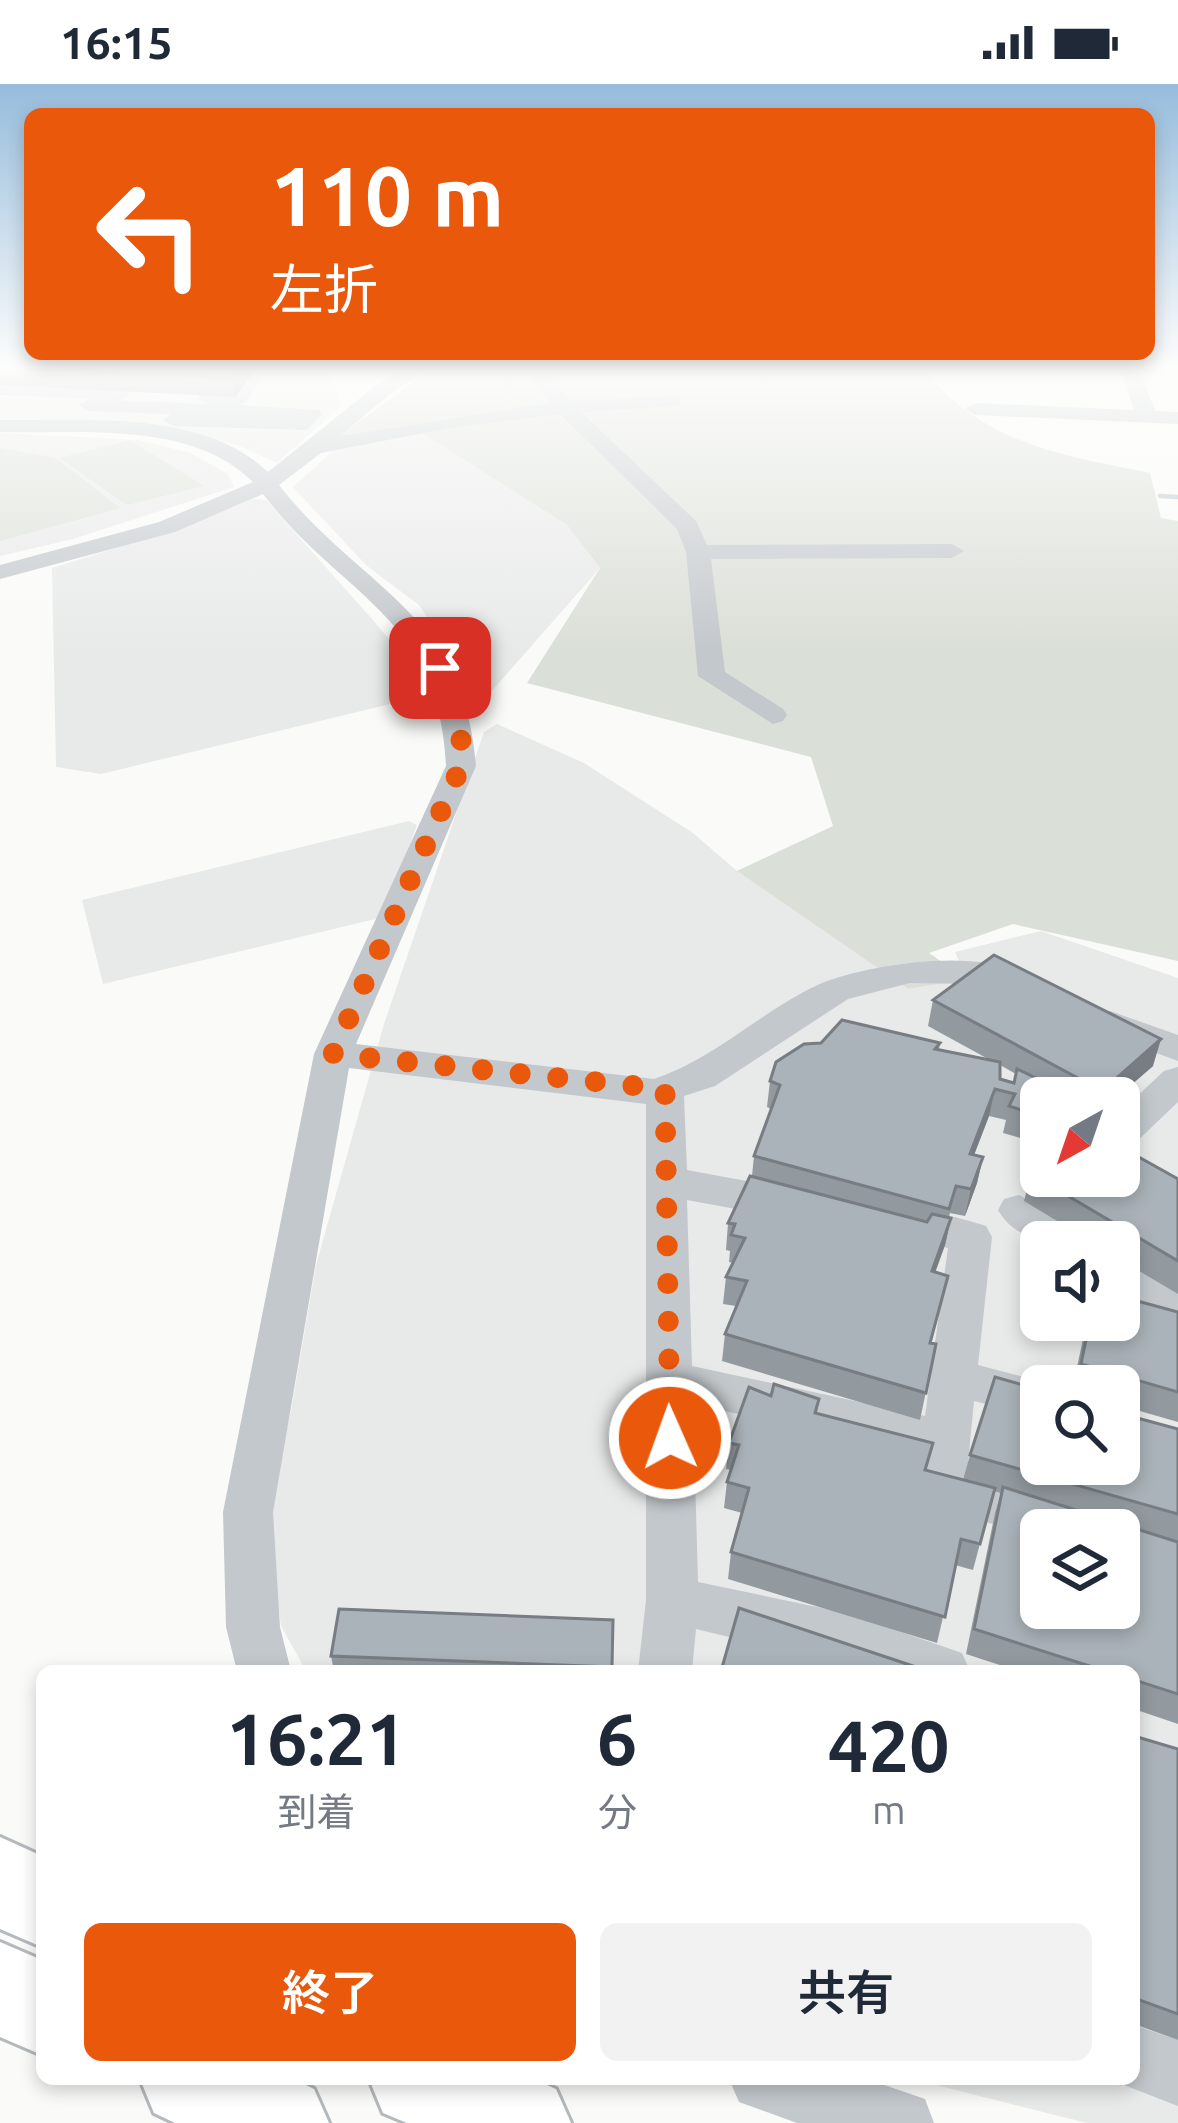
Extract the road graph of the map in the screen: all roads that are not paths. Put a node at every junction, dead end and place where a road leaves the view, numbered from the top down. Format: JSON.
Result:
{"nodes":[{"id":1,"x":243,"y":460,"type":"edge"},
{"id":2,"x":297,"y":460,"type":"edge"},
{"id":3,"x":621,"y":460,"type":"edge"},
{"id":4,"x":266,"y":485,"type":"junction"},
{"id":5,"x":952,"y":551,"type":"dead end"},
{"id":6,"x":698,"y":552,"type":"junction"},
{"id":7,"x":0,"y":572,"type":"edge"},
{"id":8,"x":773,"y":715,"type":"dead end"},
{"id":9,"x":1178,"y":1049,"type":"edge"},
{"id":10,"x":333,"y":1054,"type":"junction"},
{"id":11,"x":1178,"y":1080,"type":"edge"},
{"id":12,"x":665,"y":1089,"type":"junction"},
{"id":13,"x":1140,"y":1131,"type":"edge"},
{"id":14,"x":665,"y":1181,"type":"junction"},
{"id":15,"x":1018,"y":1210,"type":"dead end"},
{"id":16,"x":1037,"y":1221,"type":"edge"},
{"id":17,"x":1140,"y":1281,"type":"edge"},
{"id":18,"x":1178,"y":1304,"type":"edge"},
{"id":19,"x":954,"y":1377,"type":"junction"},
{"id":20,"x":668,"y":1380,"type":"junction"},
{"id":21,"x":1020,"y":1394,"type":"edge"},
{"id":22,"x":946,"y":1440,"type":"junction"},
{"id":23,"x":1020,"y":1511,"type":"edge"},
{"id":24,"x":672,"y":1600,"type":"junction"},
{"id":25,"x":262,"y":1665,"type":"edge"},
{"id":26,"x":666,"y":1665,"type":"edge"},
{"id":27,"x":925,"y":1665,"type":"edge"},
{"id":28,"x":0,"y":1881,"type":"edge"},
{"id":29,"x":36,"y":1900,"type":"edge"},
{"id":30,"x":0,"y":1988,"type":"edge"},
{"id":31,"x":36,"y":2006,"type":"edge"},
{"id":32,"x":1140,"y":2059,"type":"edge"},
{"id":33,"x":1178,"y":2074,"type":"edge"},
{"id":34,"x":201,"y":2085,"type":"edge"},
{"id":35,"x":431,"y":2085,"type":"edge"},
{"id":36,"x":795,"y":2100,"type":"edge"},
{"id":37,"x":280,"y":2123,"type":"edge"},
{"id":38,"x":522,"y":2123,"type":"edge"},
{"id":39,"x":901,"y":2123,"type":"edge"}],
"edges":[{"from":1,"to":4,"type":"street"},
{"from":2,"to":4,"type":"street"},
{"from":3,"to":6,"type":"street"},
{"from":4,"to":7,"type":"street"},
{"from":4,"to":10,"type":"street"},
{"from":5,"to":6,"type":"street"},
{"from":6,"to":8,"type":"street"},
{"from":9,"to":12,"type":"street"},
{"from":10,"to":12,"type":"street"},
{"from":10,"to":25,"type":"street"},
{"from":11,"to":13,"type":"street"},
{"from":12,"to":14,"type":"street"},
{"from":14,"to":19,"type":"street"},
{"from":14,"to":20,"type":"street"},
{"from":15,"to":16,"type":"street"},
{"from":17,"to":18,"type":"street"},
{"from":19,"to":21,"type":"street"},
{"from":19,"to":22,"type":"street"},
{"from":20,"to":22,"type":"street"},
{"from":20,"to":24,"type":"street"},
{"from":22,"to":23,"type":"street"},
{"from":24,"to":26,"type":"street"},
{"from":24,"to":27,"type":"street"},
{"from":28,"to":29,"type":"highway"},
{"from":30,"to":31,"type":"highway"},
{"from":32,"to":33,"type":"street"},
{"from":34,"to":37,"type":"highway"},
{"from":35,"to":38,"type":"highway"},
{"from":36,"to":39,"type":"street"}]}
